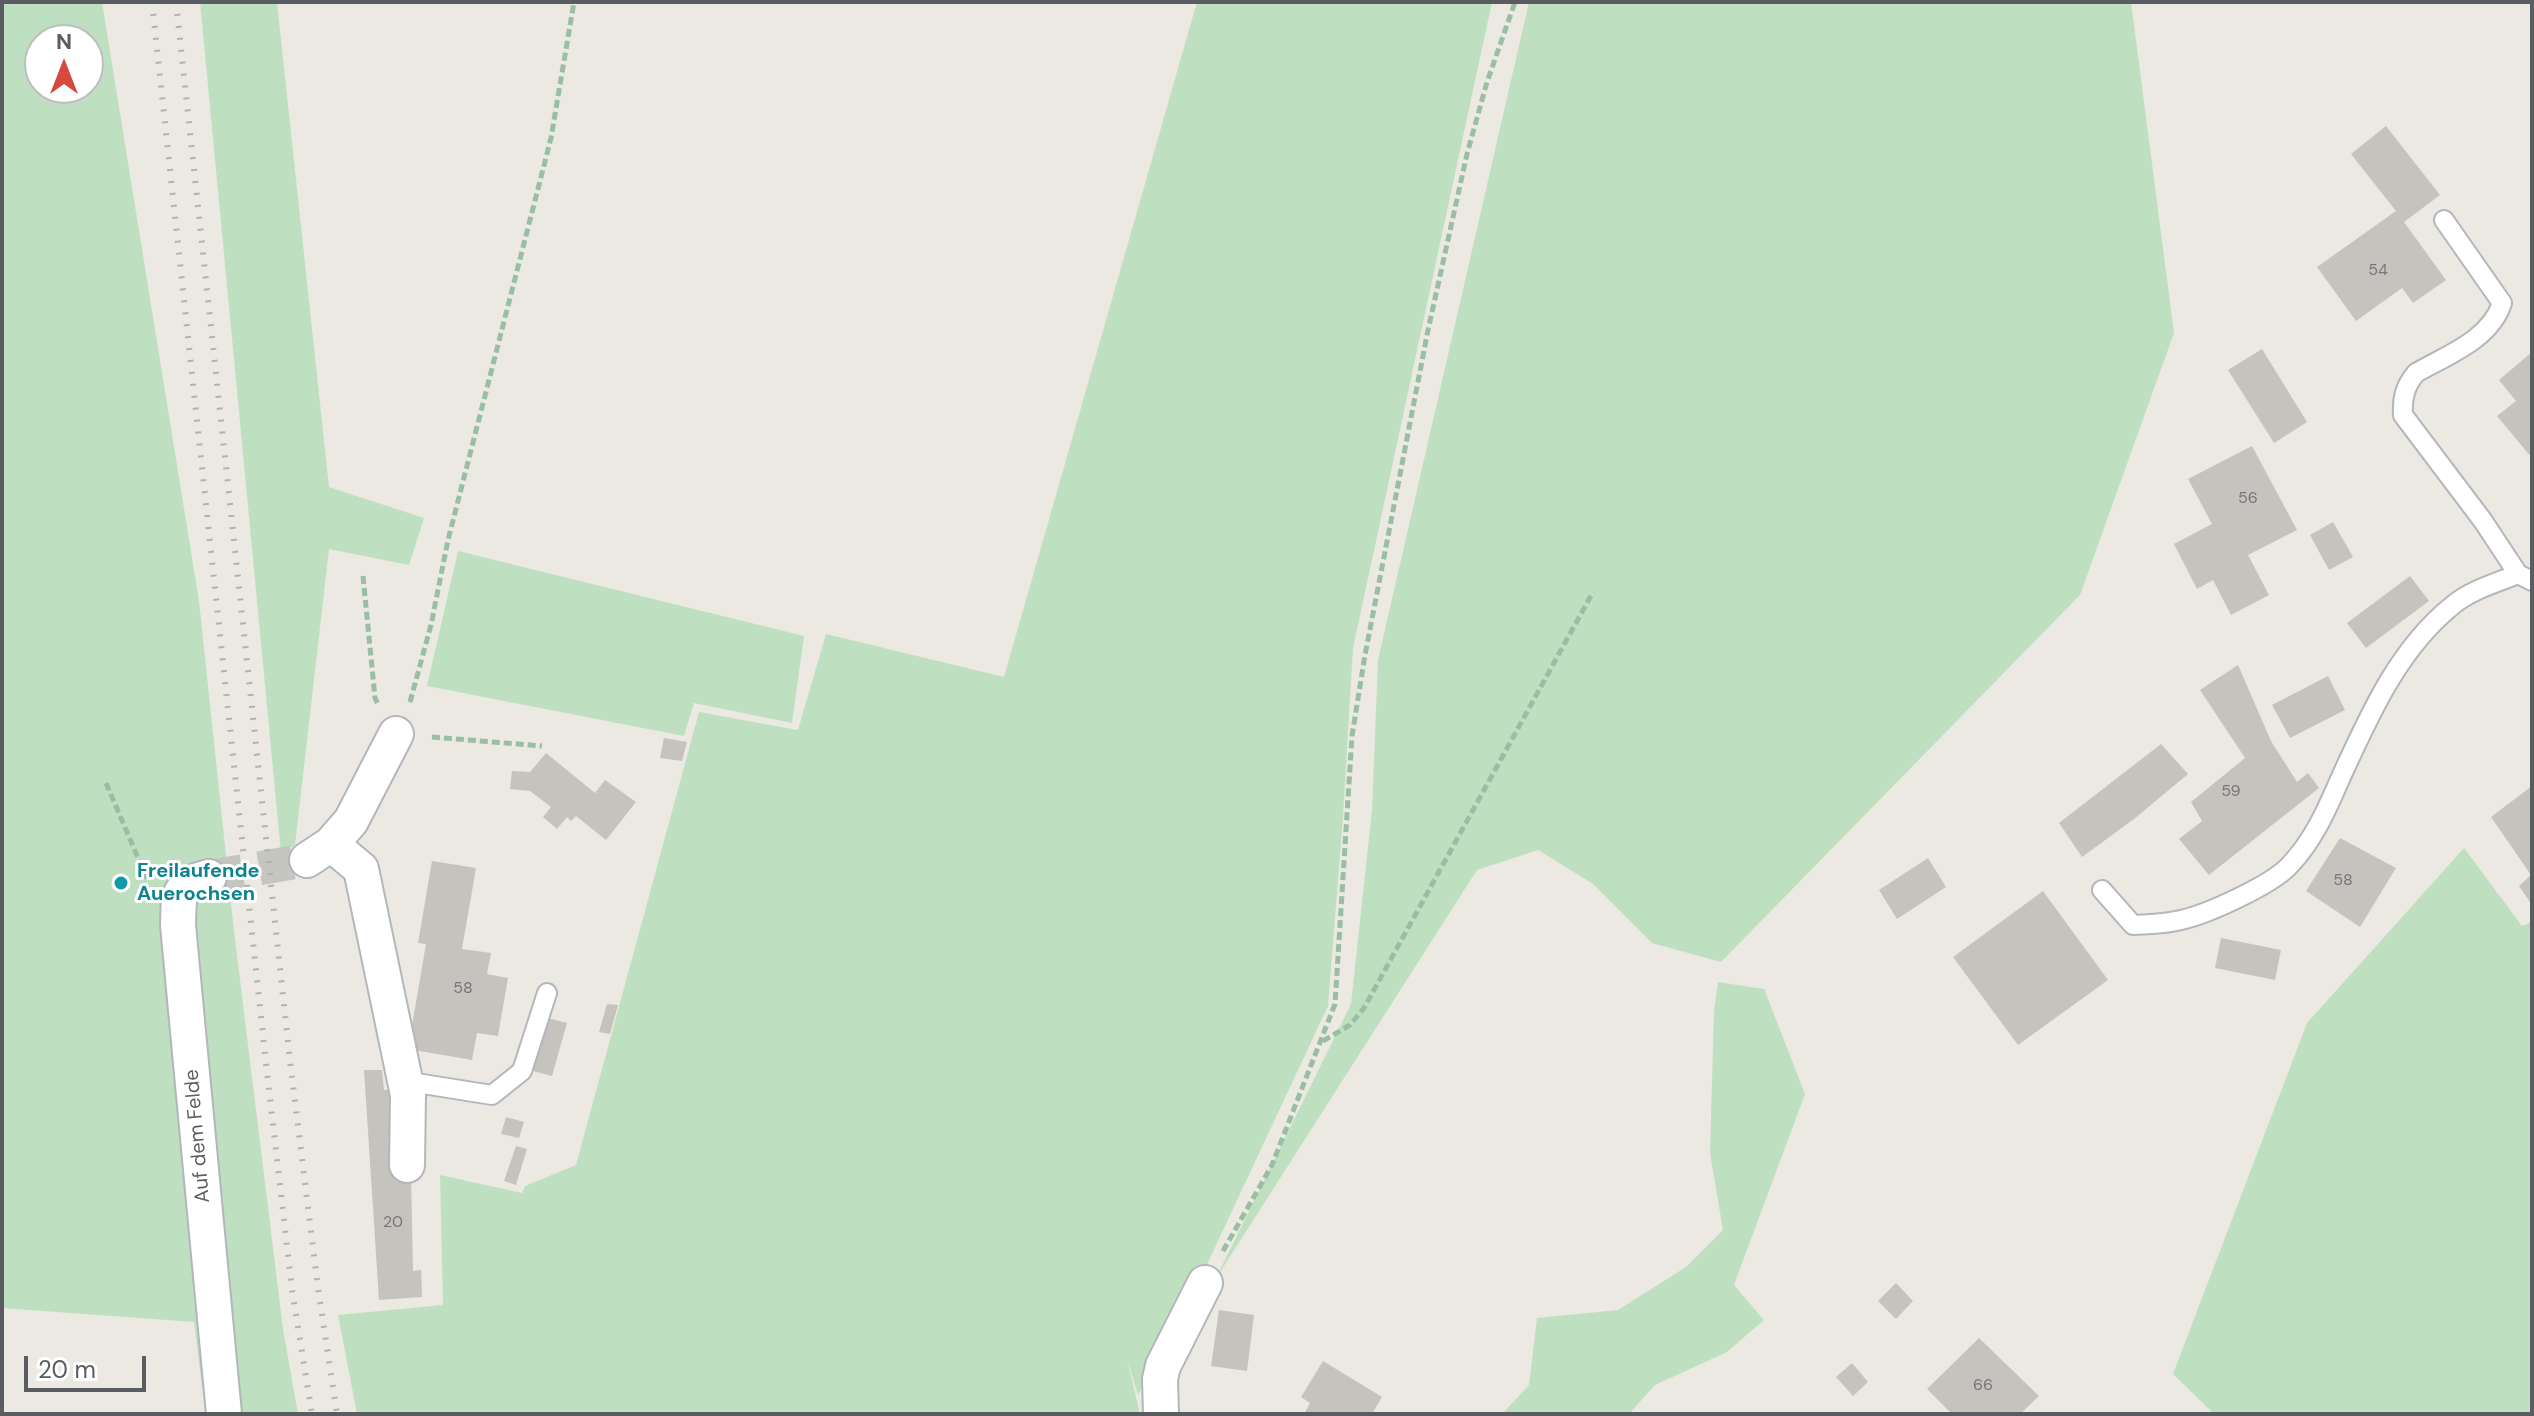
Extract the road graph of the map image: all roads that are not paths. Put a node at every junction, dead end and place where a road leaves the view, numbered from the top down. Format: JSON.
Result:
{"nodes":[{"id":1,"x":2444,"y":220,"type":"dead end"},
{"id":2,"x":2525,"y":578,"type":"edge"},
{"id":3,"x":396,"y":734,"type":"road end"},
{"id":4,"x":209,"y":877,"type":"tunnel mouth"},
{"id":5,"x":2102,"y":890,"type":"dead end"},
{"id":6,"x":547,"y":993,"type":"dead end"},
{"id":7,"x":404,"y":1081,"type":"junction"},
{"id":8,"x":407,"y":1165,"type":"dead end"},
{"id":9,"x":1205,"y":1283,"type":"road end"},
{"id":10,"x":224,"y":1414,"type":"edge"},
{"id":11,"x":1161,"y":1414,"type":"edge"}],
"edges":[{"from":1,"to":2,"type":"lane"},
{"from":2,"to":5,"type":"lane"},
{"from":3,"to":7,"type":"street"},
{"from":4,"to":10,"type":"street","name":"Auf dem Felde"},
{"from":6,"to":7,"type":"lane"},
{"from":7,"to":8,"type":"street"},
{"from":9,"to":11,"type":"street"}]}
